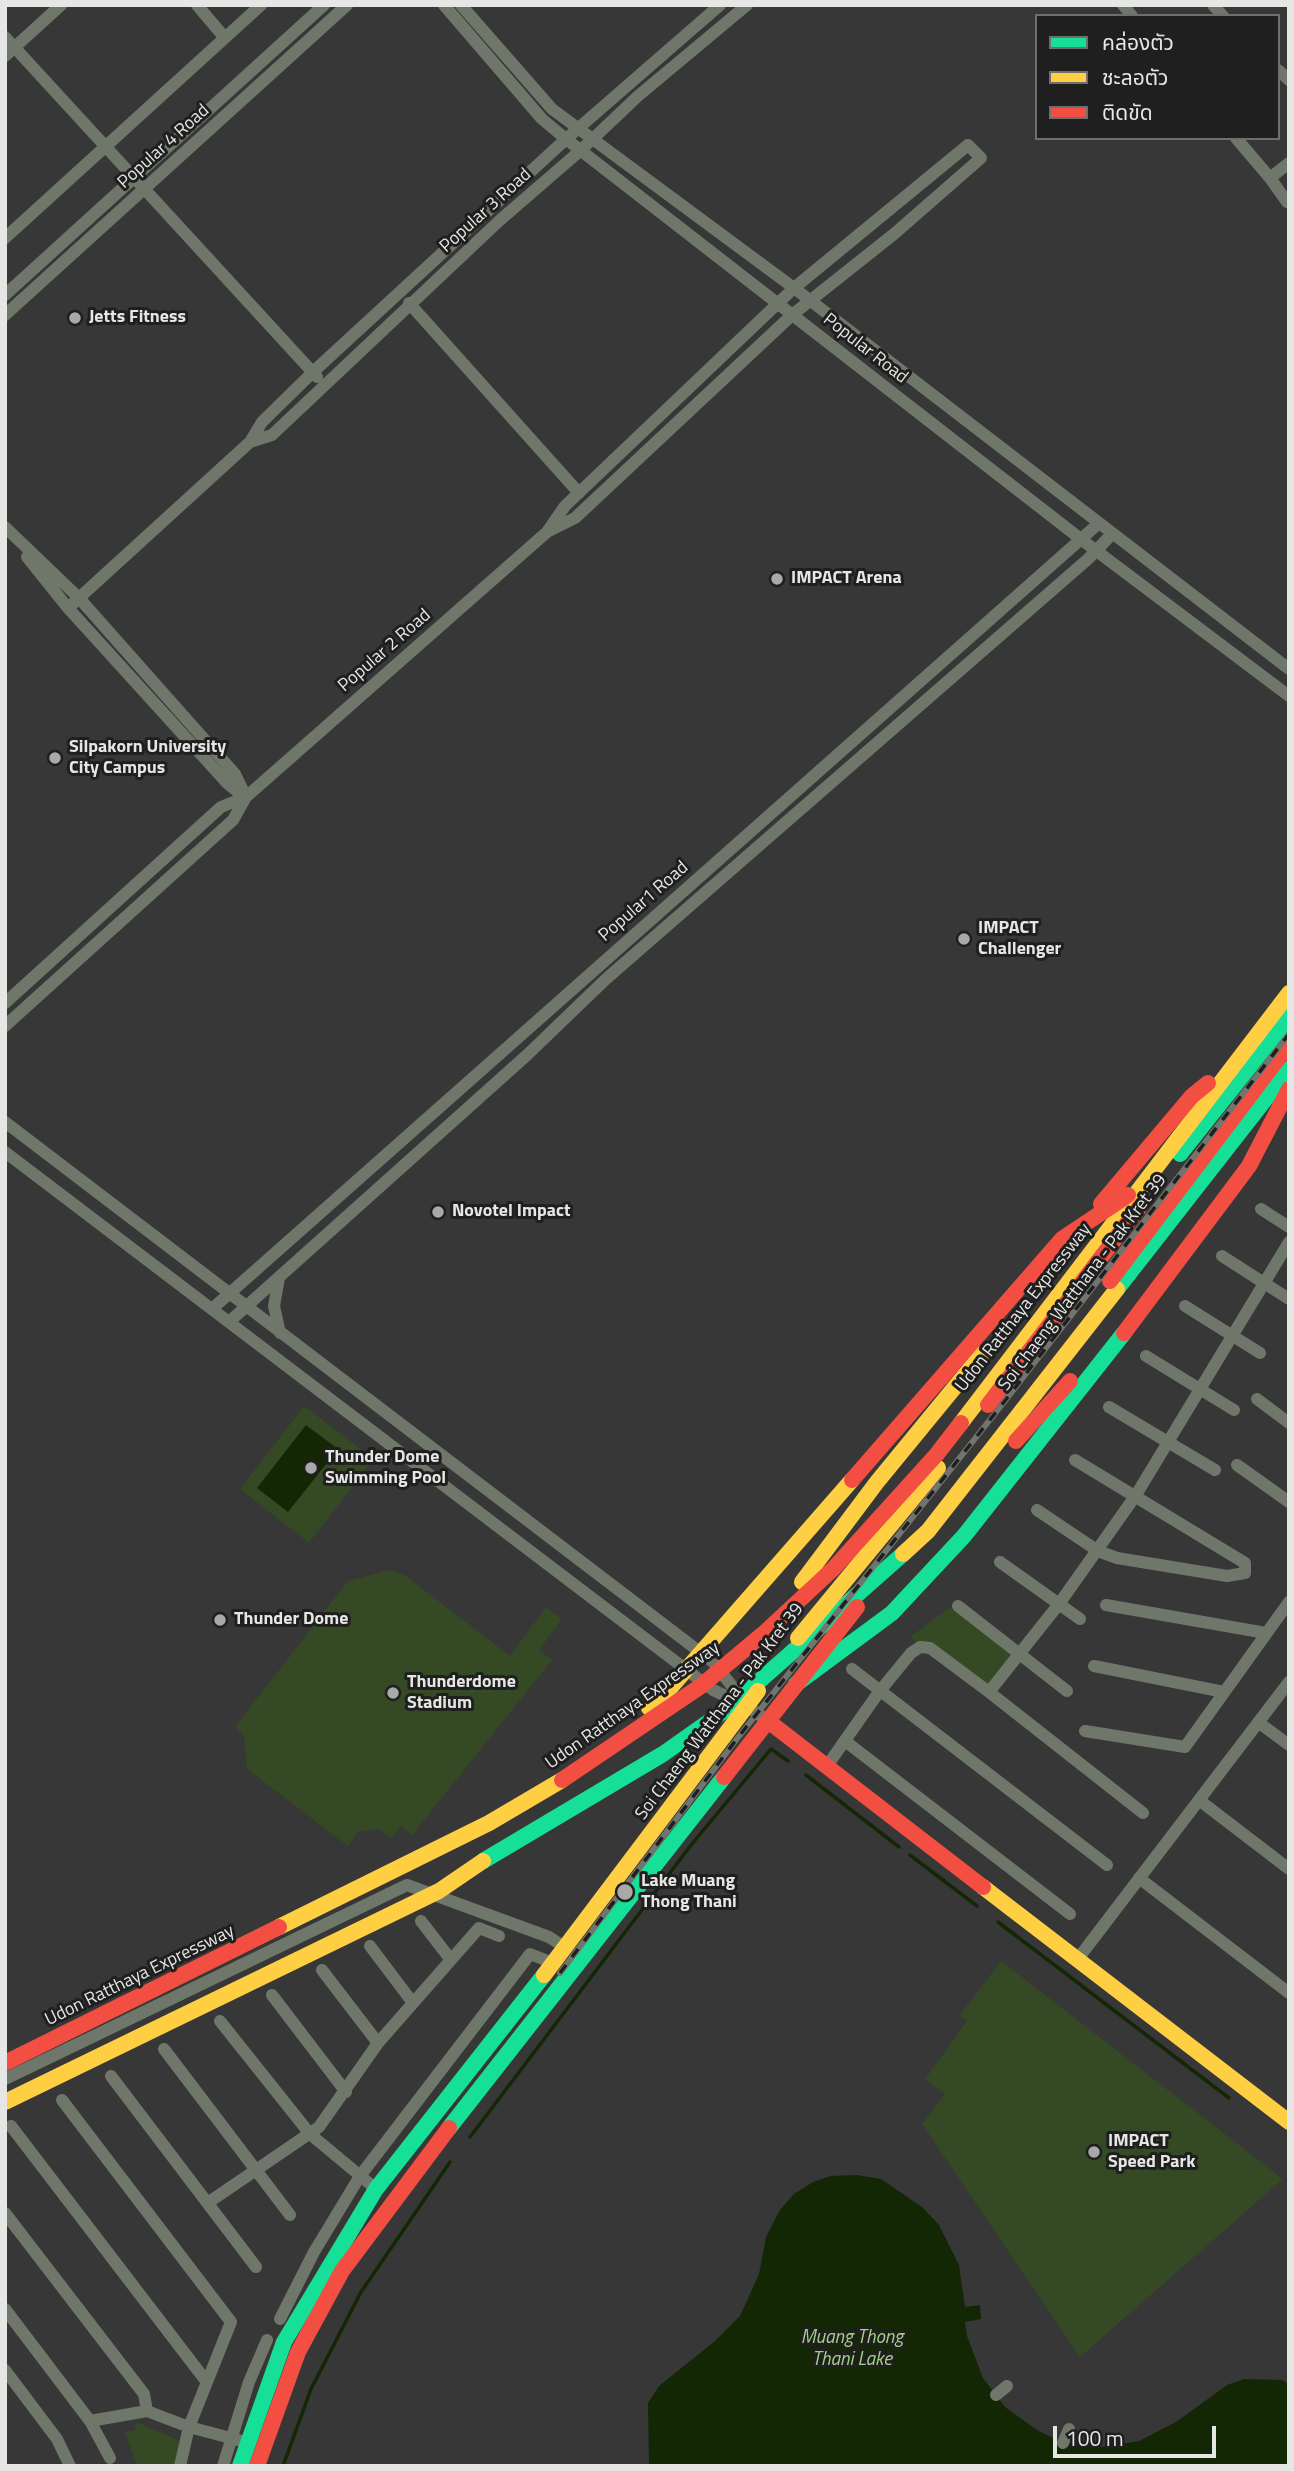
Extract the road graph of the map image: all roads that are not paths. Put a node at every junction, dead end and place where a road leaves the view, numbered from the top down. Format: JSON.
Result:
{"nodes":[{"id":1,"x":61,"y":5,"type":"edge"},
{"id":2,"x":197,"y":5,"type":"edge"},
{"id":3,"x":261,"y":5,"type":"edge"},
{"id":4,"x":324,"y":5,"type":"edge"},
{"id":5,"x":347,"y":5,"type":"edge"},
{"id":6,"x":443,"y":5,"type":"edge"},
{"id":7,"x":461,"y":5,"type":"edge"},
{"id":8,"x":747,"y":5,"type":"edge"},
{"id":9,"x":718,"y":8,"type":"edge"},
{"id":10,"x":719,"y":29,"type":"junction"},
{"id":11,"x":5,"y":37,"type":"edge"},
{"id":12,"x":225,"y":38,"type":"junction"},
{"id":13,"x":10,"y":52,"type":"edge"},
{"id":14,"x":628,"y":85,"type":"junction"},
{"id":15,"x":224,"y":96,"type":"junction"},
{"id":16,"x":638,"y":96,"type":"junction"},
{"id":17,"x":234,"y":107,"type":"junction"},
{"id":18,"x":579,"y":129,"type":"junction"},
{"id":19,"x":566,"y":139,"type":"junction"},
{"id":20,"x":593,"y":139,"type":"junction"},
{"id":21,"x":1238,"y":140,"type":"edge"},
{"id":22,"x":104,"y":146,"type":"junction"},
{"id":23,"x":581,"y":150,"type":"junction"},
{"id":24,"x":1289,"y":163,"type":"edge"},
{"id":25,"x":134,"y":178,"type":"junction"},
{"id":26,"x":1270,"y":178,"type":"junction"},
{"id":27,"x":144,"y":188,"type":"junction"},
{"id":28,"x":1287,"y":202,"type":"dead end"},
{"id":29,"x":881,"y":220,"type":"junction"},
{"id":30,"x":894,"y":234,"type":"junction"},
{"id":31,"x":5,"y":238,"type":"edge"},
{"id":32,"x":793,"y":288,"type":"junction"},
{"id":33,"x":6,"y":292,"type":"edge"},
{"id":34,"x":809,"y":301,"type":"junction"},
{"id":35,"x":778,"y":302,"type":"junction"},
{"id":36,"x":409,"y":303,"type":"junction"},
{"id":37,"x":5,"y":314,"type":"edge"},
{"id":38,"x":792,"y":315,"type":"junction"},
{"id":39,"x":313,"y":372,"type":"junction"},
{"id":40,"x":324,"y":385,"type":"junction"},
{"id":41,"x":664,"y":412,"type":"junction"},
{"id":42,"x":675,"y":424,"type":"junction"},
{"id":43,"x":250,"y":442,"type":"junction"},
{"id":44,"x":579,"y":493,"type":"junction"},
{"id":45,"x":1098,"y":524,"type":"junction"},
{"id":46,"x":5,"y":528,"type":"edge"},
{"id":47,"x":547,"y":532,"type":"junction"},
{"id":48,"x":1112,"y":534,"type":"junction"},
{"id":49,"x":1082,"y":540,"type":"junction"},
{"id":50,"x":1096,"y":551,"type":"junction"},
{"id":51,"x":79,"y":598,"type":"junction"},
{"id":52,"x":68,"y":608,"type":"junction"},
{"id":53,"x":1289,"y":669,"type":"edge"},
{"id":54,"x":1289,"y":696,"type":"edge"},
{"id":55,"x":246,"y":797,"type":"junction"},
{"id":56,"x":1289,"y":993,"type":"edge"},
{"id":57,"x":5,"y":1003,"type":"edge"},
{"id":58,"x":1289,"y":1017,"type":"edge"},
{"id":59,"x":5,"y":1026,"type":"edge"},
{"id":60,"x":1289,"y":1044,"type":"edge"},
{"id":61,"x":1242,"y":1054,"type":"junction"},
{"id":62,"x":1289,"y":1069,"type":"edge"},
{"id":63,"x":1289,"y":1089,"type":"edge"},
{"id":64,"x":1289,"y":1119,"type":"edge"},
{"id":65,"x":5,"y":1122,"type":"edge"},
{"id":66,"x":5,"y":1152,"type":"edge"},
{"id":67,"x":1170,"y":1166,"type":"junction"},
{"id":68,"x":1261,"y":1209,"type":"dead end"},
{"id":69,"x":1289,"y":1227,"type":"edge"},
{"id":70,"x":1289,"y":1242,"type":"edge"},
{"id":71,"x":1222,"y":1256,"type":"dead end"},
{"id":72,"x":279,"y":1276,"type":"junction"},
{"id":73,"x":1264,"y":1283,"type":"junction"},
{"id":74,"x":228,"y":1293,"type":"junction"},
{"id":75,"x":1289,"y":1299,"type":"edge"},
{"id":76,"x":246,"y":1306,"type":"junction"},
{"id":77,"x":1185,"y":1306,"type":"dead end"},
{"id":78,"x":213,"y":1308,"type":"junction"},
{"id":79,"x":230,"y":1321,"type":"junction"},
{"id":80,"x":280,"y":1333,"type":"junction"},
{"id":81,"x":1233,"y":1336,"type":"junction"},
{"id":82,"x":1260,"y":1353,"type":"dead end"},
{"id":83,"x":1146,"y":1356,"type":"dead end"},
{"id":84,"x":1202,"y":1390,"type":"junction"},
{"id":85,"x":1257,"y":1399,"type":"dead end"},
{"id":86,"x":1109,"y":1407,"type":"dead end"},
{"id":87,"x":1234,"y":1410,"type":"dead end"},
{"id":88,"x":1289,"y":1423,"type":"edge"},
{"id":89,"x":1169,"y":1443,"type":"junction"},
{"id":90,"x":1076,"y":1460,"type":"dead end"},
{"id":91,"x":1237,"y":1465,"type":"dead end"},
{"id":92,"x":1215,"y":1470,"type":"dead end"},
{"id":93,"x":1136,"y":1495,"type":"junction"},
{"id":94,"x":1289,"y":1502,"type":"edge"},
{"id":95,"x":1037,"y":1510,"type":"dead end"},
{"id":96,"x":928,"y":1531,"type":"junction"},
{"id":97,"x":838,"y":1538,"type":"junction"},
{"id":98,"x":1098,"y":1550,"type":"junction"},
{"id":99,"x":1000,"y":1562,"type":"dead end"},
{"id":100,"x":1289,"y":1602,"type":"edge"},
{"id":101,"x":1059,"y":1604,"type":"junction"},
{"id":102,"x":1106,"y":1605,"type":"dead end"},
{"id":103,"x":958,"y":1606,"type":"dead end"},
{"id":104,"x":1080,"y":1619,"type":"dead end"},
{"id":105,"x":1266,"y":1633,"type":"junction"},
{"id":106,"x":800,"y":1635,"type":"junction"},
{"id":107,"x":1021,"y":1654,"type":"junction"},
{"id":108,"x":713,"y":1662,"type":"junction"},
{"id":109,"x":1094,"y":1666,"type":"dead end"},
{"id":110,"x":852,"y":1669,"type":"dead end"},
{"id":111,"x":1289,"y":1682,"type":"edge"},
{"id":112,"x":796,"y":1684,"type":"junction"},
{"id":113,"x":1067,"y":1690,"type":"dead end"},
{"id":114,"x":879,"y":1692,"type":"junction"},
{"id":115,"x":989,"y":1692,"type":"junction"},
{"id":116,"x":1224,"y":1692,"type":"junction"},
{"id":117,"x":747,"y":1706,"type":"junction"},
{"id":118,"x":768,"y":1721,"type":"junction"},
{"id":119,"x":1258,"y":1721,"type":"junction"},
{"id":120,"x":1085,"y":1731,"type":"dead end"},
{"id":121,"x":845,"y":1741,"type":"junction"},
{"id":122,"x":1289,"y":1745,"type":"edge"},
{"id":123,"x":827,"y":1766,"type":"junction"},
{"id":124,"x":582,"y":1769,"type":"junction"},
{"id":125,"x":1199,"y":1800,"type":"junction"},
{"id":126,"x":1143,"y":1813,"type":"dead end"},
{"id":127,"x":1107,"y":1865,"type":"dead end"},
{"id":128,"x":1289,"y":1869,"type":"edge"},
{"id":129,"x":1139,"y":1878,"type":"junction"},
{"id":130,"x":1070,"y":1913,"type":"dead end"},
{"id":131,"x":421,"y":1921,"type":"dead end"},
{"id":132,"x":499,"y":1936,"type":"dead end"},
{"id":133,"x":370,"y":1946,"type":"dead end"},
{"id":134,"x":566,"y":1948,"type":"junction"},
{"id":135,"x":451,"y":1960,"type":"junction"},
{"id":136,"x":1077,"y":1960,"type":"junction"},
{"id":137,"x":553,"y":1964,"type":"junction"},
{"id":138,"x":322,"y":1970,"type":"dead end"},
{"id":139,"x":1289,"y":1993,"type":"edge"},
{"id":140,"x":272,"y":1995,"type":"dead end"},
{"id":141,"x":414,"y":2003,"type":"junction"},
{"id":142,"x":220,"y":2021,"type":"dead end"},
{"id":143,"x":378,"y":2043,"type":"junction"},
{"id":144,"x":164,"y":2049,"type":"dead end"},
{"id":145,"x":5,"y":2063,"type":"edge"},
{"id":146,"x":111,"y":2076,"type":"dead end"},
{"id":147,"x":5,"y":2079,"type":"edge"},
{"id":148,"x":346,"y":2092,"type":"junction"},
{"id":149,"x":62,"y":2101,"type":"dead end"},
{"id":150,"x":5,"y":2102,"type":"edge"},
{"id":151,"x":1289,"y":2122,"type":"edge"},
{"id":152,"x":11,"y":2126,"type":"dead end"},
{"id":153,"x":310,"y":2134,"type":"junction"},
{"id":154,"x":254,"y":2169,"type":"junction"},
{"id":155,"x":360,"y":2176,"type":"junction"},
{"id":156,"x":376,"y":2189,"type":"junction"},
{"id":157,"x":209,"y":2202,"type":"junction"},
{"id":158,"x":5,"y":2213,"type":"edge"},
{"id":159,"x":290,"y":2215,"type":"dead end"},
{"id":160,"x":257,"y":2267,"type":"dead end"},
{"id":161,"x":5,"y":2309,"type":"edge"},
{"id":162,"x":279,"y":2319,"type":"dead end"},
{"id":163,"x":267,"y":2340,"type":"dead end"},
{"id":164,"x":5,"y":2370,"type":"edge"},
{"id":165,"x":205,"y":2381,"type":"junction"},
{"id":166,"x":1007,"y":2386,"type":"dead end"},
{"id":167,"x":996,"y":2395,"type":"dead end"},
{"id":168,"x":147,"y":2411,"type":"junction"},
{"id":169,"x":90,"y":2421,"type":"junction"},
{"id":170,"x":189,"y":2427,"type":"junction"},
{"id":171,"x":1069,"y":2429,"type":"dead end"},
{"id":172,"x":238,"y":2440,"type":"junction"},
{"id":173,"x":1063,"y":2443,"type":"dead end"},
{"id":174,"x":110,"y":2459,"type":"dead end"},
{"id":175,"x":69,"y":2466,"type":"edge"},
{"id":176,"x":180,"y":2466,"type":"edge"},
{"id":177,"x":223,"y":2466,"type":"edge"},
{"id":178,"x":240,"y":2466,"type":"edge"},
{"id":179,"x":257,"y":2466,"type":"edge"}],
"edges":[{"from":1,"to":13,"type":"street"},
{"from":2,"to":12,"type":"street"},
{"from":3,"to":12,"type":"street"},
{"from":4,"to":15,"type":"street","name":"Popular 4 Road"},
{"from":5,"to":17,"type":"street","name":"Popular 4 Road"},
{"from":6,"to":19,"type":"street","name":"Popular Road"},
{"from":7,"to":18,"type":"street"},
{"from":8,"to":10,"type":"street","name":"Popular 3 Road"},
{"from":9,"to":10,"type":"street"},
{"from":9,"to":14,"type":"street","name":"Popular 3 Road"},
{"from":10,"to":16,"type":"street","name":"Popular 3 Road"},
{"from":11,"to":13,"type":"street"},
{"from":12,"to":22,"type":"street"},
{"from":13,"to":22,"type":"street"},
{"from":14,"to":16,"type":"street"},
{"from":14,"to":18,"type":"street","name":"Popular 3 Road"},
{"from":15,"to":17,"type":"street"},
{"from":15,"to":25,"type":"street","name":"Popular 4 Road"},
{"from":16,"to":20,"type":"street","name":"Popular 3 Road"},
{"from":17,"to":27,"type":"street","name":"Popular 4 Road"},
{"from":18,"to":19,"type":"street","name":"Popular 3 Road"},
{"from":18,"to":20,"type":"street"},
{"from":19,"to":23,"type":"street","name":"Popular Road"},
{"from":19,"to":39,"type":"street","name":"Popular 3 Road"},
{"from":20,"to":23,"type":"street","name":"Popular 3 Road"},
{"from":20,"to":32,"type":"street"},
{"from":21,"to":26,"type":"street"},
{"from":22,"to":25,"type":"street"},
{"from":22,"to":31,"type":"street"},
{"from":23,"to":35,"type":"street","name":"Popular Road"},
{"from":23,"to":36,"type":"street","name":"Popular 3 Road"},
{"from":24,"to":26,"type":"street"},
{"from":25,"to":27,"type":"street"},
{"from":25,"to":33,"type":"street","name":"Popular 4 Road"},
{"from":26,"to":28,"type":"street"},
{"from":27,"to":37,"type":"street","name":"Popular 4 Road"},
{"from":27,"to":39,"type":"street"},
{"from":29,"to":30,"type":"street"},
{"from":29,"to":30,"type":"street","name":"Popular 2 Road"},
{"from":29,"to":32,"type":"street","name":"Popular 2 Road"},
{"from":30,"to":34,"type":"street","name":"Popular 2 Road"},
{"from":32,"to":34,"type":"street","name":"Popular Road"},
{"from":32,"to":35,"type":"street","name":"Popular 2 Road"},
{"from":34,"to":38,"type":"street","name":"Popular 2 Road"},
{"from":34,"to":45,"type":"street","name":"Popular Road"},
{"from":35,"to":38,"type":"street","name":"Popular Road"},
{"from":35,"to":41,"type":"street","name":"Popular 2 Road"},
{"from":36,"to":40,"type":"street","name":"Popular 3 Road"},
{"from":36,"to":44,"type":"street"},
{"from":38,"to":42,"type":"street","name":"Popular 2 Road"},
{"from":38,"to":49,"type":"street","name":"Popular Road"},
{"from":39,"to":40,"type":"street"},
{"from":39,"to":43,"type":"street","name":"Popular 3 Road"},
{"from":40,"to":43,"type":"street","name":"Popular 3 Road"},
{"from":41,"to":42,"type":"street"},
{"from":41,"to":44,"type":"street","name":"Popular 2 Road"},
{"from":42,"to":47,"type":"street","name":"Popular 2 Road"},
{"from":43,"to":51,"type":"street","name":"Popular 3 Road"},
{"from":44,"to":47,"type":"street","name":"Popular 2 Road"},
{"from":45,"to":48,"type":"street","name":"Popular Road"},
{"from":45,"to":49,"type":"street","name":"Popular1 Road"},
{"from":46,"to":51,"type":"street"},
{"from":46,"to":52,"type":"street"},
{"from":47,"to":55,"type":"street","name":"Popular 2 Road"},
{"from":48,"to":50,"type":"street","name":"Popular1 Road"},
{"from":48,"to":53,"type":"street","name":"Popular Road"},
{"from":49,"to":50,"type":"street","name":"Popular Road"},
{"from":49,"to":74,"type":"street","name":"Popular1 Road"},
{"from":50,"to":54,"type":"street","name":"Popular Road"},
{"from":50,"to":72,"type":"street","name":"Popular1 Road"},
{"from":51,"to":52,"type":"street","name":"Popular 3 Road"},
{"from":51,"to":55,"type":"street"},
{"from":52,"to":55,"type":"street"},
{"from":55,"to":57,"type":"street","name":"Popular 2 Road"},
{"from":55,"to":59,"type":"street","name":"Popular 2 Road"},
{"from":56,"to":61,"type":"main road","name":"Udon Ratthaya Expressway"},
{"from":58,"to":67,"type":"main road","name":"Soi Chaeng Watthana - Pak Kret 39"},
{"from":60,"to":112,"type":"main road","name":"Soi Chaeng Watthana - Pak Kret 39"},
{"from":61,"to":97,"type":"main road"},
{"from":61,"to":124,"type":"main road","name":"Udon Ratthaya Expressway"},
{"from":62,"to":96,"type":"main road"},
{"from":63,"to":112,"type":"main road"},
{"from":64,"to":96,"type":"main road"},
{"from":65,"to":74,"type":"street"},
{"from":66,"to":78,"type":"street"},
{"from":67,"to":106,"type":"main road","name":"Soi Chaeng Watthana - Pak Kret 39"},
{"from":67,"to":124,"type":"main road"},
{"from":68,"to":69,"type":"street"},
{"from":70,"to":73,"type":"street"},
{"from":71,"to":73,"type":"street"},
{"from":72,"to":76,"type":"street","name":"Popular1 Road"},
{"from":72,"to":80,"type":"street"},
{"from":73,"to":75,"type":"street"},
{"from":73,"to":81,"type":"street"},
{"from":74,"to":76,"type":"street"},
{"from":74,"to":78,"type":"street","name":"Popular1 Road"},
{"from":76,"to":79,"type":"street","name":"Popular1 Road"},
{"from":76,"to":80,"type":"street"},
{"from":77,"to":81,"type":"street"},
{"from":78,"to":79,"type":"street"},
{"from":79,"to":117,"type":"street"},
{"from":80,"to":108,"type":"street"},
{"from":81,"to":82,"type":"street"},
{"from":81,"to":84,"type":"street"},
{"from":83,"to":84,"type":"street"},
{"from":84,"to":87,"type":"street"},
{"from":84,"to":89,"type":"street"},
{"from":85,"to":88,"type":"street"},
{"from":86,"to":89,"type":"street"},
{"from":89,"to":92,"type":"street"},
{"from":89,"to":93,"type":"street"},
{"from":90,"to":93,"type":"street"},
{"from":91,"to":94,"type":"street"},
{"from":93,"to":98,"type":"street"},
{"from":93,"to":98,"type":"street"},
{"from":95,"to":98,"type":"street"},
{"from":96,"to":150,"type":"main road"},
{"from":97,"to":106,"type":"main road"},
{"from":97,"to":108,"type":"main road"},
{"from":98,"to":101,"type":"street"},
{"from":99,"to":101,"type":"street"},
{"from":100,"to":105,"type":"street"},
{"from":101,"to":104,"type":"street"},
{"from":101,"to":107,"type":"street"},
{"from":102,"to":105,"type":"street"},
{"from":103,"to":107,"type":"street"},
{"from":105,"to":116,"type":"street"},
{"from":106,"to":117,"type":"main road","name":"Soi Chaeng Watthana - Pak Kret 39"},
{"from":107,"to":113,"type":"street"},
{"from":107,"to":115,"type":"street"},
{"from":108,"to":117,"type":"street"},
{"from":109,"to":116,"type":"street"},
{"from":110,"to":114,"type":"street"},
{"from":111,"to":119,"type":"street"},
{"from":112,"to":118,"type":"main road","name":"Soi Chaeng Watthana - Pak Kret 39"},
{"from":114,"to":115,"type":"street"},
{"from":114,"to":121,"type":"street"},
{"from":114,"to":127,"type":"street"},
{"from":115,"to":126,"type":"street"},
{"from":116,"to":120,"type":"street"},
{"from":117,"to":118,"type":"street"},
{"from":117,"to":134,"type":"main road","name":"Soi Chaeng Watthana - Pak Kret 39"},
{"from":118,"to":123,"type":"main road"},
{"from":118,"to":179,"type":"main road","name":"Soi Chaeng Watthana - Pak Kret 39"},
{"from":119,"to":122,"type":"street"},
{"from":119,"to":125,"type":"street"},
{"from":121,"to":123,"type":"street"},
{"from":121,"to":130,"type":"street"},
{"from":123,"to":136,"type":"main road"},
{"from":124,"to":145,"type":"main road","name":"Udon Ratthaya Expressway"},
{"from":125,"to":128,"type":"street"},
{"from":125,"to":129,"type":"street"},
{"from":129,"to":136,"type":"street"},
{"from":129,"to":139,"type":"street"},
{"from":131,"to":135,"type":"street"},
{"from":132,"to":135,"type":"street"},
{"from":133,"to":141,"type":"street"},
{"from":134,"to":137,"type":"main road","name":"Soi Chaeng Watthana - Pak Kret 39"},
{"from":134,"to":147,"type":"street"},
{"from":135,"to":141,"type":"street"},
{"from":136,"to":151,"type":"main road"},
{"from":137,"to":155,"type":"street"},
{"from":137,"to":156,"type":"main road","name":"Soi Chaeng Watthana - Pak Kret 39"},
{"from":138,"to":143,"type":"street"},
{"from":140,"to":148,"type":"street"},
{"from":141,"to":143,"type":"street"},
{"from":142,"to":153,"type":"street"},
{"from":143,"to":148,"type":"street"},
{"from":144,"to":154,"type":"street"},
{"from":146,"to":157,"type":"street"},
{"from":148,"to":153,"type":"street"},
{"from":149,"to":165,"type":"street"},
{"from":152,"to":165,"type":"street"},
{"from":153,"to":154,"type":"street"},
{"from":153,"to":155,"type":"street"},
{"from":154,"to":157,"type":"street"},
{"from":154,"to":159,"type":"street"},
{"from":155,"to":156,"type":"street"},
{"from":155,"to":162,"type":"street"},
{"from":156,"to":172,"type":"main road","name":"Soi Chaeng Watthana - Pak Kret 39"},
{"from":157,"to":160,"type":"street"},
{"from":158,"to":168,"type":"street"},
{"from":161,"to":169,"type":"street"},
{"from":163,"to":172,"type":"street"},
{"from":164,"to":175,"type":"street"},
{"from":165,"to":170,"type":"street"},
{"from":166,"to":167,"type":"street"},
{"from":168,"to":169,"type":"street"},
{"from":168,"to":170,"type":"street"},
{"from":169,"to":174,"type":"street"},
{"from":170,"to":172,"type":"street"},
{"from":170,"to":176,"type":"street"},
{"from":171,"to":173,"type":"street"},
{"from":172,"to":177,"type":"street"},
{"from":172,"to":178,"type":"main road","name":"Soi Chaeng Watthana - Pak Kret 39"}]}
